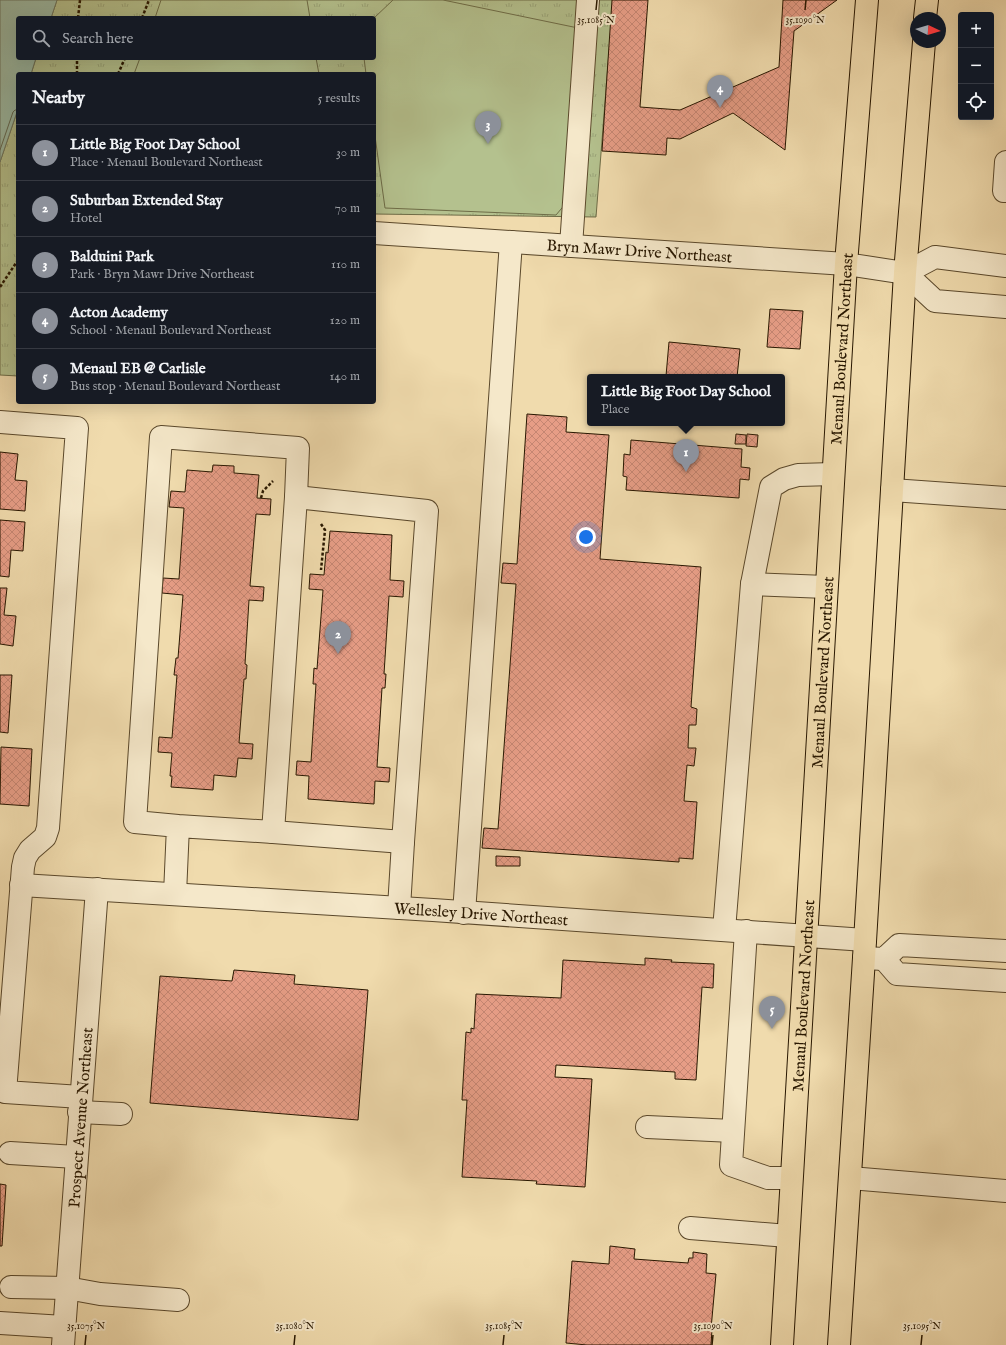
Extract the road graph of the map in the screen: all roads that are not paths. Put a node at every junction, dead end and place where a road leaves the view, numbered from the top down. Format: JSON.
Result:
{"nodes":[{"id":1,"x":588,"y":0,"type":"edge"},
{"id":2,"x":867,"y":0,"type":"edge"},
{"id":3,"x":927,"y":0,"type":"edge"},
{"id":4,"x":926,"y":12,"type":"edge"},
{"id":5,"x":924,"y":48,"type":"edge"},
{"id":6,"x":1006,"y":162,"type":"edge"},
{"id":7,"x":1006,"y":191,"type":"edge"},
{"id":8,"x":376,"y":233,"type":"edge"},
{"id":9,"x":511,"y":242,"type":"junction"},
{"id":10,"x":571,"y":246,"type":"junction"},
{"id":11,"x":846,"y":264,"type":"junction"},
{"id":12,"x":1006,"y":266,"type":"edge"},
{"id":13,"x":905,"y":273,"type":"junction"},
{"id":14,"x":1006,"y":307,"type":"edge"},
{"id":15,"x":0,"y":422,"type":"edge"},
{"id":16,"x":833,"y":474,"type":"junction"},
{"id":17,"x":892,"y":490,"type":"junction"},
{"id":18,"x":296,"y":497,"type":"junction"},
{"id":19,"x":1006,"y":498,"type":"edge"},
{"id":20,"x":752,"y":584,"type":"junction"},
{"id":21,"x":826,"y":587,"type":"junction"},
{"id":22,"x":178,"y":826,"type":"junction"},
{"id":23,"x":273,"y":832,"type":"junction"},
{"id":24,"x":403,"y":842,"type":"junction"},
{"id":25,"x":21,"y":885,"type":"junction"},
{"id":26,"x":97,"y":890,"type":"junction"},
{"id":27,"x":175,"y":894,"type":"junction"},
{"id":28,"x":399,"y":908,"type":"junction"},
{"id":29,"x":464,"y":913,"type":"junction"},
{"id":30,"x":724,"y":930,"type":"junction"},
{"id":31,"x":746,"y":931,"type":"junction"},
{"id":32,"x":805,"y":935,"type":"junction"},
{"id":33,"x":1006,"y":951,"type":"edge"},
{"id":34,"x":871,"y":952,"type":"junction"},
{"id":35,"x":1006,"y":981,"type":"edge"},
{"id":36,"x":80,"y":1104,"type":"junction"},
{"id":37,"x":121,"y":1114,"type":"dead end"},
{"id":38,"x":647,"y":1126,"type":"dead end"},
{"id":39,"x":733,"y":1131,"type":"junction"},
{"id":40,"x":10,"y":1153,"type":"dead end"},
{"id":41,"x":76,"y":1157,"type":"junction"},
{"id":42,"x":791,"y":1178,"type":"junction"},
{"id":43,"x":850,"y":1178,"type":"junction"},
{"id":44,"x":1006,"y":1191,"type":"edge"},
{"id":45,"x":690,"y":1228,"type":"dead end"},
{"id":46,"x":788,"y":1236,"type":"junction"},
{"id":47,"x":11,"y":1287,"type":"dead end"},
{"id":48,"x":67,"y":1288,"type":"junction"},
{"id":49,"x":178,"y":1300,"type":"dead end"},
{"id":50,"x":0,"y":1323,"type":"edge"},
{"id":51,"x":63,"y":1336,"type":"edge"},
{"id":52,"x":782,"y":1345,"type":"edge"},
{"id":53,"x":839,"y":1345,"type":"edge"}],
"edges":[{"from":1,"to":10,"type":"street"},
{"from":2,"to":11,"type":"main road","name":"Menaul Boulevard Northeast"},
{"from":3,"to":4,"type":"main road"},
{"from":5,"to":13,"type":"main road"},
{"from":6,"to":7,"type":"street"},
{"from":8,"to":9,"type":"street","name":"Bryn Mawr Drive Northeast"},
{"from":9,"to":10,"type":"street","name":"Bryn Mawr Drive Northeast"},
{"from":9,"to":29,"type":"street"},
{"from":10,"to":11,"type":"street","name":"Bryn Mawr Drive Northeast"},
{"from":11,"to":13,"type":"street","name":"Bryn Mawr Drive Northeast"},
{"from":11,"to":16,"type":"main road","name":"Menaul Boulevard Northeast"},
{"from":12,"to":13,"type":"street"},
{"from":13,"to":14,"type":"street"},
{"from":13,"to":17,"type":"main road"},
{"from":15,"to":25,"type":"street"},
{"from":16,"to":20,"type":"street"},
{"from":16,"to":21,"type":"main road","name":"Menaul Boulevard Northeast"},
{"from":17,"to":19,"type":"street"},
{"from":17,"to":34,"type":"main road"},
{"from":18,"to":22,"type":"street"},
{"from":18,"to":23,"type":"street"},
{"from":18,"to":24,"type":"street"},
{"from":20,"to":21,"type":"street"},
{"from":20,"to":30,"type":"street"},
{"from":21,"to":32,"type":"main road","name":"Menaul Boulevard Northeast"},
{"from":22,"to":23,"type":"street"},
{"from":22,"to":27,"type":"street"},
{"from":23,"to":24,"type":"street"},
{"from":24,"to":28,"type":"street"},
{"from":25,"to":26,"type":"street","name":"Wellesley Drive Northeast"},
{"from":25,"to":36,"type":"street"},
{"from":26,"to":27,"type":"street","name":"Wellesley Drive Northeast"},
{"from":26,"to":36,"type":"street","name":"Prospect Avenue Northeast"},
{"from":27,"to":28,"type":"street","name":"Wellesley Drive Northeast"},
{"from":28,"to":29,"type":"street","name":"Wellesley Drive Northeast"},
{"from":29,"to":30,"type":"street","name":"Wellesley Drive Northeast"},
{"from":30,"to":31,"type":"street","name":"Wellesley Drive Northeast"},
{"from":31,"to":32,"type":"street","name":"Wellesley Drive Northeast"},
{"from":31,"to":39,"type":"street"},
{"from":32,"to":34,"type":"street","name":"Wellesley Drive Northeast"},
{"from":32,"to":42,"type":"main road","name":"Menaul Boulevard Northeast"},
{"from":33,"to":34,"type":"street"},
{"from":34,"to":35,"type":"street"},
{"from":34,"to":43,"type":"main road"},
{"from":36,"to":37,"type":"street"},
{"from":36,"to":41,"type":"street","name":"Prospect Avenue Northeast"},
{"from":38,"to":39,"type":"street"},
{"from":39,"to":42,"type":"street"},
{"from":40,"to":41,"type":"street"},
{"from":41,"to":48,"type":"street","name":"Prospect Avenue Northeast"},
{"from":42,"to":46,"type":"main road","name":"Menaul Boulevard Northeast"},
{"from":43,"to":44,"type":"street"},
{"from":43,"to":53,"type":"main road"},
{"from":45,"to":46,"type":"street"},
{"from":46,"to":52,"type":"main road","name":"Menaul Boulevard Northeast"},
{"from":47,"to":48,"type":"street"},
{"from":48,"to":49,"type":"street"},
{"from":48,"to":51,"type":"street","name":"Prospect Avenue Northeast"},
{"from":50,"to":51,"type":"street"}]}
